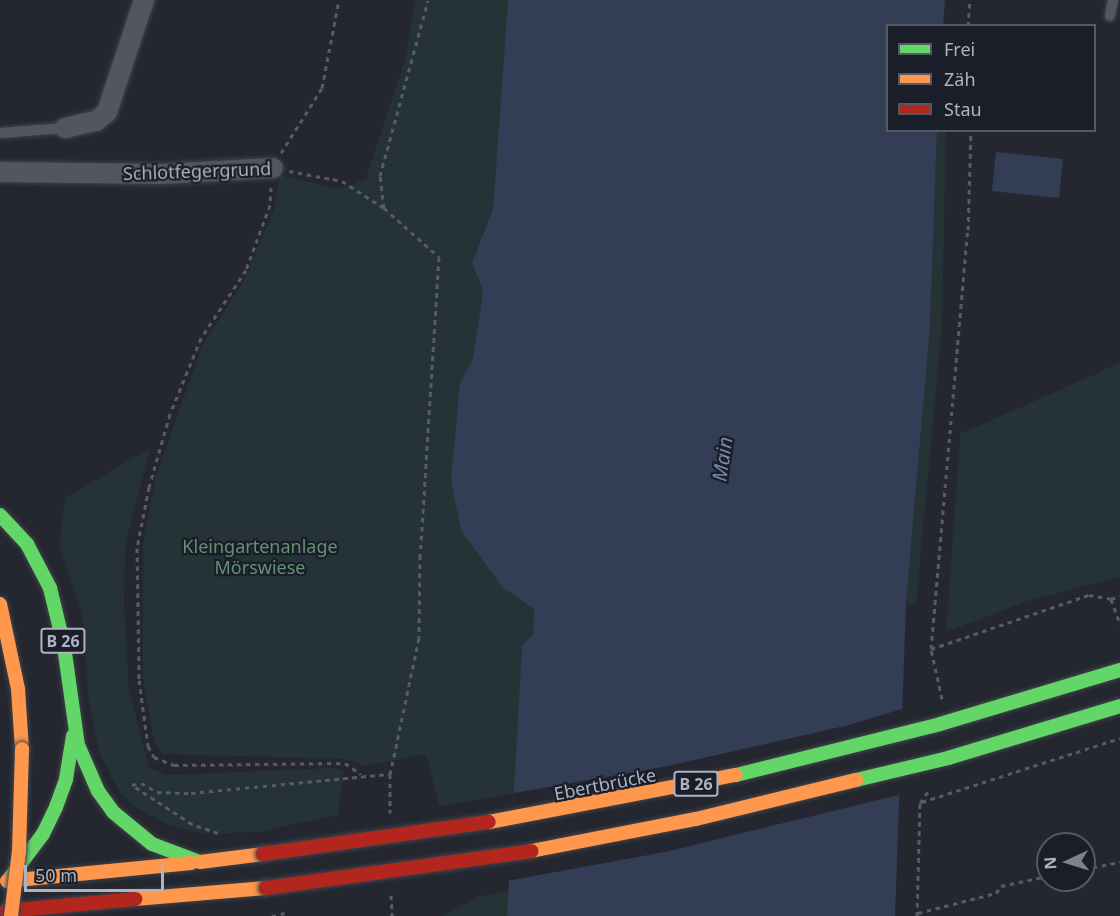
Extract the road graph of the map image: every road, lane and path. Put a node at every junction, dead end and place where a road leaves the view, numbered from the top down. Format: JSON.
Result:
{"nodes":[{"id":1,"x":144,"y":0,"type":"edge"},
{"id":2,"x":339,"y":0,"type":"edge"},
{"id":3,"x":428,"y":0,"type":"edge"},
{"id":4,"x":970,"y":0,"type":"edge"},
{"id":5,"x":1113,"y":0,"type":"edge"},
{"id":6,"x":1110,"y":16,"type":"dead end"},
{"id":7,"x":968,"y":24,"type":"edge"},
{"id":8,"x":65,"y":128,"type":"joint"},
{"id":9,"x":971,"y":132,"type":"edge"},
{"id":10,"x":0,"y":134,"type":"edge"},
{"id":11,"x":273,"y":168,"type":"junction"},
{"id":12,"x":0,"y":172,"type":"edge"},
{"id":13,"x":384,"y":208,"type":"junction"},
{"id":14,"x":0,"y":515,"type":"edge"},
{"id":15,"x":1120,"y":596,"type":"edge"},
{"id":16,"x":1111,"y":599,"type":"junction"},
{"id":17,"x":0,"y":604,"type":"edge"},
{"id":18,"x":1120,"y":624,"type":"edge"},
{"id":19,"x":931,"y":648,"type":"junction"},
{"id":20,"x":1120,"y":670,"type":"edge"},
{"id":21,"x":943,"y":702,"type":"dead end"},
{"id":22,"x":1120,"y":706,"type":"edge"},
{"id":23,"x":75,"y":720,"type":"junction"},
{"id":24,"x":1120,"y":738,"type":"edge"},
{"id":25,"x":361,"y":774,"type":"junction"},
{"id":26,"x":390,"y":774,"type":"junction"},
{"id":27,"x":932,"y":786,"type":"dead end"},
{"id":28,"x":920,"y":803,"type":"junction"},
{"id":29,"x":390,"y":821,"type":"dead end"},
{"id":30,"x":220,"y":834,"type":"dead end"},
{"id":31,"x":200,"y":862,"type":"junction"},
{"id":32,"x":1120,"y":862,"type":"edge"},
{"id":33,"x":1096,"y":867,"type":"edge"},
{"id":34,"x":3,"y":876,"type":"edge"},
{"id":35,"x":38,"y":878,"type":"junction"},
{"id":36,"x":1036,"y":879,"type":"edge"},
{"id":37,"x":391,"y":892,"type":"dead end"},
{"id":38,"x":20,"y":896,"type":"junction"},
{"id":39,"x":135,"y":899,"type":"junction"},
{"id":40,"x":42,"y":908,"type":"junction"},
{"id":41,"x":7,"y":915,"type":"edge"},
{"id":42,"x":917,"y":915,"type":"edge"},
{"id":43,"x":113,"y":916,"type":"edge"},
{"id":44,"x":392,"y":916,"type":"edge"}],
"edges":[{"from":1,"to":8,"type":"street"},
{"from":2,"to":11,"type":"path"},
{"from":3,"to":13,"type":"path"},
{"from":4,"to":7,"type":"path"},
{"from":5,"to":6,"type":"lane"},
{"from":8,"to":10,"type":"lane"},
{"from":9,"to":19,"type":"path"},
{"from":11,"to":12,"type":"street","name":"Schlotfegergrund"},
{"from":11,"to":13,"type":"path","name":"Schlotfegergrund"},
{"from":11,"to":25,"type":"path"},
{"from":13,"to":26,"type":"path","name":"Schlotfegergrund"},
{"from":14,"to":23,"type":"main road","number":"B 26"},
{"from":15,"to":16,"type":"path"},
{"from":16,"to":18,"type":"path"},
{"from":16,"to":19,"type":"path"},
{"from":17,"to":41,"type":"main road","bridge":true},
{"from":19,"to":21,"type":"path"},
{"from":20,"to":31,"type":"main road","name":"Ebertbrücke","number":"B 26","bridge":true},
{"from":22,"to":39,"type":"main road","number":"B 26","bridge":true},
{"from":23,"to":31,"type":"main road"},
{"from":23,"to":34,"type":"main road"},
{"from":24,"to":28,"type":"path"},
{"from":25,"to":26,"type":"path"},
{"from":25,"to":30,"type":"path"},
{"from":26,"to":29,"type":"path"},
{"from":27,"to":28,"type":"path"},
{"from":28,"to":42,"type":"path"},
{"from":31,"to":35,"type":"main road"},
{"from":32,"to":33,"type":"path"},
{"from":34,"to":35,"type":"main road"},
{"from":34,"to":38,"type":"main road"},
{"from":35,"to":38,"type":"main road"},
{"from":36,"to":42,"type":"path"},
{"from":37,"to":44,"type":"path"},
{"from":38,"to":40,"type":"main road"},
{"from":38,"to":41,"type":"main road"},
{"from":39,"to":40,"type":"main road"},
{"from":39,"to":43,"type":"main road"},
{"from":40,"to":41,"type":"main road"}]}
